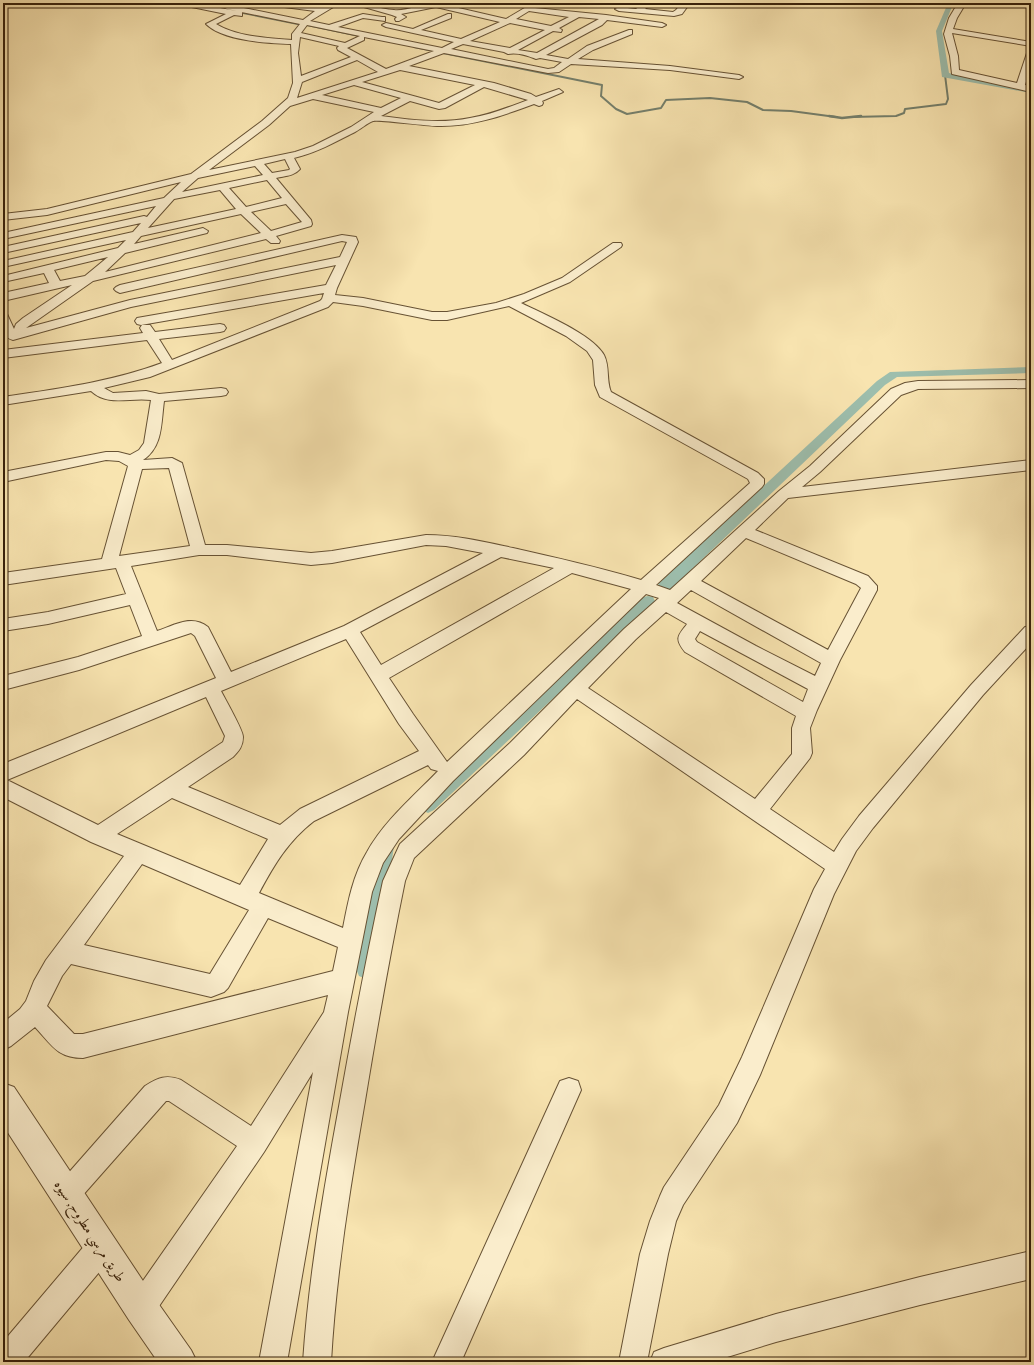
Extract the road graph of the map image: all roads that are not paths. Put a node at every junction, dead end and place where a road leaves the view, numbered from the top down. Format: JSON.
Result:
{"nodes":[{"id":1,"x":182,"y":3,"type":"edge"},
{"id":2,"x":234,"y":3,"type":"edge"},
{"id":3,"x":269,"y":3,"type":"edge"},
{"id":4,"x":336,"y":3,"type":"edge"},
{"id":5,"x":354,"y":3,"type":"edge"},
{"id":6,"x":538,"y":3,"type":"edge"},
{"id":7,"x":647,"y":3,"type":"edge"},
{"id":8,"x":686,"y":3,"type":"edge"},
{"id":9,"x":962,"y":3,"type":"edge"},
{"id":10,"x":592,"y":7,"type":"dead end"},
{"id":11,"x":415,"y":8,"type":"junction"},
{"id":12,"x":486,"y":8,"type":"dead end"},
{"id":13,"x":613,"y":9,"type":"dead end"},
{"id":14,"x":322,"y":10,"type":"junction"},
{"id":15,"x":510,"y":10,"type":"dead end"},
{"id":16,"x":640,"y":10,"type":"junction"},
{"id":17,"x":525,"y":11,"type":"junction"},
{"id":18,"x":233,"y":13,"type":"junction"},
{"id":19,"x":395,"y":13,"type":"junction"},
{"id":20,"x":474,"y":13,"type":"junction"},
{"id":21,"x":448,"y":16,"type":"junction"},
{"id":22,"x":579,"y":16,"type":"junction"},
{"id":23,"x":606,"y":17,"type":"junction"},
{"id":24,"x":222,"y":18,"type":"junction"},
{"id":25,"x":462,"y":19,"type":"junction"},
{"id":26,"x":508,"y":20,"type":"junction"},
{"id":27,"x":244,"y":22,"type":"dead end"},
{"id":28,"x":389,"y":23,"type":"junction"},
{"id":29,"x":662,"y":25,"type":"dead end"},
{"id":30,"x":495,"y":26,"type":"junction"},
{"id":31,"x":329,"y":28,"type":"junction"},
{"id":32,"x":553,"y":28,"type":"junction"},
{"id":33,"x":949,"y":30,"type":"junction"},
{"id":34,"x":297,"y":31,"type":"junction"},
{"id":35,"x":414,"y":31,"type":"junction"},
{"id":36,"x":629,"y":32,"type":"dead end"},
{"id":37,"x":426,"y":34,"type":"junction"},
{"id":38,"x":579,"y":34,"type":"junction"},
{"id":39,"x":479,"y":35,"type":"junction"},
{"id":40,"x":363,"y":36,"type":"junction"},
{"id":41,"x":494,"y":37,"type":"dead end"},
{"id":42,"x":510,"y":40,"type":"dead end"},
{"id":43,"x":464,"y":42,"type":"junction"},
{"id":44,"x":408,"y":43,"type":"junction"},
{"id":45,"x":525,"y":43,"type":"junction"},
{"id":46,"x":1031,"y":44,"type":"edge"},
{"id":47,"x":345,"y":45,"type":"junction"},
{"id":48,"x":553,"y":48,"type":"junction"},
{"id":49,"x":511,"y":51,"type":"junction"},
{"id":50,"x":440,"y":52,"type":"junction"},
{"id":51,"x":581,"y":53,"type":"junction"},
{"id":52,"x":1031,"y":53,"type":"edge"},
{"id":53,"x":538,"y":56,"type":"junction"},
{"id":54,"x":357,"y":57,"type":"junction"},
{"id":55,"x":493,"y":61,"type":"junction"},
{"id":56,"x":568,"y":61,"type":"junction"},
{"id":57,"x":519,"y":66,"type":"junction"},
{"id":58,"x":400,"y":67,"type":"junction"},
{"id":59,"x":385,"y":72,"type":"junction"},
{"id":60,"x":739,"y":77,"type":"dead end"},
{"id":61,"x":298,"y":80,"type":"junction"},
{"id":62,"x":353,"y":82,"type":"junction"},
{"id":63,"x":483,"y":84,"type":"junction"},
{"id":64,"x":1020,"y":86,"type":"junction"},
{"id":65,"x":1031,"y":89,"type":"edge"},
{"id":66,"x":559,"y":92,"type":"dead end"},
{"id":67,"x":312,"y":96,"type":"junction"},
{"id":68,"x":408,"y":98,"type":"junction"},
{"id":69,"x":537,"y":102,"type":"junction"},
{"id":70,"x":287,"y":104,"type":"junction"},
{"id":71,"x":382,"y":111,"type":"junction"},
{"id":72,"x":372,"y":118,"type":"junction"},
{"id":73,"x":288,"y":156,"type":"junction"},
{"id":74,"x":258,"y":163,"type":"junction"},
{"id":75,"x":196,"y":176,"type":"junction"},
{"id":76,"x":270,"y":177,"type":"junction"},
{"id":77,"x":222,"y":186,"type":"junction"},
{"id":78,"x":279,"y":188,"type":"junction"},
{"id":79,"x":265,"y":190,"type":"dead end"},
{"id":80,"x":244,"y":194,"type":"dead end"},
{"id":81,"x":222,"y":197,"type":"junction"},
{"id":82,"x":289,"y":200,"type":"junction"},
{"id":83,"x":165,"y":202,"type":"junction"},
{"id":84,"x":70,"y":206,"type":"junction"},
{"id":85,"x":242,"y":210,"type":"junction"},
{"id":86,"x":3,"y":217,"type":"edge"},
{"id":87,"x":153,"y":217,"type":"junction"},
{"id":88,"x":252,"y":219,"type":"junction"},
{"id":89,"x":76,"y":220,"type":"junction"},
{"id":90,"x":238,"y":223,"type":"dead end"},
{"id":91,"x":216,"y":228,"type":"dead end"},
{"id":92,"x":81,"y":233,"type":"junction"},
{"id":93,"x":138,"y":233,"type":"junction"},
{"id":94,"x":268,"y":235,"type":"junction"},
{"id":95,"x":3,"y":236,"type":"edge"},
{"id":96,"x":157,"y":242,"type":"junction"},
{"id":97,"x":88,"y":245,"type":"junction"},
{"id":98,"x":617,"y":245,"type":"dead end"},
{"id":99,"x":3,"y":250,"type":"edge"},
{"id":100,"x":122,"y":250,"type":"junction"},
{"id":101,"x":286,"y":251,"type":"junction"},
{"id":102,"x":94,"y":257,"type":"junction"},
{"id":103,"x":169,"y":260,"type":"junction"},
{"id":104,"x":344,"y":260,"type":"junction"},
{"id":105,"x":3,"y":264,"type":"edge"},
{"id":106,"x":47,"y":268,"type":"junction"},
{"id":107,"x":305,"y":268,"type":"junction"},
{"id":108,"x":106,"y":271,"type":"junction"},
{"id":109,"x":181,"y":275,"type":"junction"},
{"id":110,"x":3,"y":279,"type":"edge"},
{"id":111,"x":85,"y":280,"type":"junction"},
{"id":112,"x":56,"y":285,"type":"junction"},
{"id":113,"x":120,"y":289,"type":"junction"},
{"id":114,"x":194,"y":291,"type":"junction"},
{"id":115,"x":330,"y":293,"type":"junction"},
{"id":116,"x":3,"y":297,"type":"edge"},
{"id":117,"x":510,"y":302,"type":"junction"},
{"id":118,"x":130,"y":304,"type":"junction"},
{"id":119,"x":208,"y":310,"type":"junction"},
{"id":120,"x":3,"y":318,"type":"edge"},
{"id":121,"x":141,"y":321,"type":"junction"},
{"id":122,"x":220,"y":328,"type":"junction"},
{"id":123,"x":12,"y":335,"type":"edge"},
{"id":124,"x":152,"y":336,"type":"junction"},
{"id":125,"x":229,"y":341,"type":"junction"},
{"id":126,"x":4,"y":357,"type":"edge"},
{"id":127,"x":169,"y":365,"type":"junction"},
{"id":128,"x":1031,"y":384,"type":"edge"},
{"id":129,"x":94,"y":386,"type":"junction"},
{"id":130,"x":221,"y":392,"type":"dead end"},
{"id":131,"x":158,"y":398,"type":"junction"},
{"id":132,"x":3,"y":401,"type":"edge"},
{"id":133,"x":133,"y":463,"type":"junction"},
{"id":134,"x":1031,"y":465,"type":"edge"},
{"id":135,"x":3,"y":477,"type":"edge"},
{"id":136,"x":784,"y":494,"type":"junction"},
{"id":137,"x":744,"y":531,"type":"junction"},
{"id":138,"x":200,"y":550,"type":"junction"},
{"id":139,"x":499,"y":551,"type":"junction"},
{"id":140,"x":115,"y":563,"type":"junction"},
{"id":141,"x":571,"y":566,"type":"junction"},
{"id":142,"x":3,"y":579,"type":"edge"},
{"id":143,"x":690,"y":582,"type":"junction"},
{"id":144,"x":644,"y":586,"type":"junction"},
{"id":145,"x":136,"y":598,"type":"junction"},
{"id":146,"x":669,"y":600,"type":"junction"},
{"id":147,"x":697,"y":622,"type":"junction"},
{"id":148,"x":3,"y":626,"type":"edge"},
{"id":149,"x":350,"y":630,"type":"junction"},
{"id":150,"x":1031,"y":632,"type":"edge"},
{"id":151,"x":152,"y":639,"type":"junction"},
{"id":152,"x":831,"y":660,"type":"junction"},
{"id":153,"x":379,"y":675,"type":"junction"},
{"id":154,"x":3,"y":683,"type":"edge"},
{"id":155,"x":218,"y":684,"type":"junction"},
{"id":156,"x":818,"y":686,"type":"junction"},
{"id":157,"x":576,"y":689,"type":"junction"},
{"id":158,"x":807,"y":713,"type":"junction"},
{"id":159,"x":432,"y":754,"type":"junction"},
{"id":160,"x":3,"y":773,"type":"edge"},
{"id":161,"x":446,"y":775,"type":"junction"},
{"id":162,"x":3,"y":787,"type":"edge"},
{"id":163,"x":170,"y":788,"type":"junction"},
{"id":164,"x":757,"y":811,"type":"junction"},
{"id":165,"x":282,"y":835,"type":"junction"},
{"id":166,"x":98,"y":836,"type":"junction"},
{"id":167,"x":138,"y":853,"type":"junction"},
{"id":168,"x":838,"y":866,"type":"junction"},
{"id":169,"x":254,"y":902,"type":"junction"},
{"id":170,"x":351,"y":942,"type":"junction"},
{"id":171,"x":66,"y":952,"type":"junction"},
{"id":172,"x":343,"y":980,"type":"junction"},
{"id":173,"x":34,"y":1009,"type":"junction"},
{"id":174,"x":336,"y":1012,"type":"junction"},
{"id":175,"x":3,"y":1038,"type":"edge"},
{"id":176,"x":569,"y":1090,"type":"dead end"},
{"id":177,"x":3,"y":1098,"type":"edge"},
{"id":178,"x":254,"y":1143,"type":"junction"},
{"id":179,"x":66,"y":1195,"type":"junction"},
{"id":180,"x":101,"y":1248,"type":"junction"},
{"id":181,"x":1031,"y":1265,"type":"edge"},
{"id":182,"x":141,"y":1308,"type":"junction"},
{"id":183,"x":5,"y":1362,"type":"edge"},
{"id":184,"x":179,"y":1362,"type":"edge"},
{"id":185,"x":273,"y":1362,"type":"edge"},
{"id":186,"x":317,"y":1362,"type":"edge"},
{"id":187,"x":446,"y":1362,"type":"edge"},
{"id":188,"x":633,"y":1362,"type":"edge"},
{"id":189,"x":664,"y":1362,"type":"edge"}],
"edges":[{"from":1,"to":18,"type":"street"},
{"from":2,"to":34,"type":"street"},
{"from":3,"to":14,"type":"street"},
{"from":4,"to":14,"type":"street"},
{"from":5,"to":19,"type":"street"},
{"from":6,"to":17,"type":"street"},
{"from":7,"to":16,"type":"street"},
{"from":8,"to":16,"type":"street"},
{"from":9,"to":33,"type":"street"},
{"from":10,"to":22,"type":"street"},
{"from":11,"to":19,"type":"street"},
{"from":11,"to":20,"type":"street"},
{"from":11,"to":21,"type":"street"},
{"from":12,"to":20,"type":"street"},
{"from":13,"to":16,"type":"street"},
{"from":14,"to":34,"type":"street"},
{"from":15,"to":17,"type":"street"},
{"from":17,"to":22,"type":"street"},
{"from":17,"to":26,"type":"street"},
{"from":18,"to":24,"type":"street"},
{"from":18,"to":34,"type":"street"},
{"from":19,"to":28,"type":"street"},
{"from":20,"to":25,"type":"street"},
{"from":20,"to":26,"type":"street"},
{"from":21,"to":25,"type":"street"},
{"from":21,"to":35,"type":"street"},
{"from":22,"to":23,"type":"street"},
{"from":22,"to":32,"type":"street"},
{"from":23,"to":29,"type":"street"},
{"from":23,"to":38,"type":"street"},
{"from":24,"to":27,"type":"street"},
{"from":24,"to":34,"type":"street"},
{"from":25,"to":30,"type":"street"},
{"from":26,"to":30,"type":"street"},
{"from":26,"to":32,"type":"street"},
{"from":28,"to":31,"type":"street"},
{"from":28,"to":35,"type":"street"},
{"from":28,"to":40,"type":"street"},
{"from":30,"to":39,"type":"street"},
{"from":31,"to":34,"type":"street"},
{"from":31,"to":40,"type":"street"},
{"from":32,"to":38,"type":"street"},
{"from":32,"to":45,"type":"street"},
{"from":33,"to":46,"type":"street"},
{"from":33,"to":64,"type":"street"},
{"from":34,"to":40,"type":"street"},
{"from":34,"to":47,"type":"street"},
{"from":34,"to":61,"type":"street"},
{"from":35,"to":37,"type":"street"},
{"from":36,"to":51,"type":"street"},
{"from":37,"to":43,"type":"street"},
{"from":37,"to":44,"type":"street"},
{"from":38,"to":48,"type":"street"},
{"from":39,"to":41,"type":"street"},
{"from":39,"to":43,"type":"street"},
{"from":40,"to":44,"type":"street"},
{"from":40,"to":47,"type":"street"},
{"from":40,"to":50,"type":"street"},
{"from":42,"to":45,"type":"street"},
{"from":43,"to":49,"type":"street"},
{"from":43,"to":50,"type":"street"},
{"from":44,"to":50,"type":"street"},
{"from":45,"to":48,"type":"street"},
{"from":45,"to":49,"type":"street"},
{"from":47,"to":54,"type":"street"},
{"from":48,"to":51,"type":"street"},
{"from":48,"to":53,"type":"street"},
{"from":49,"to":53,"type":"street"},
{"from":49,"to":55,"type":"street"},
{"from":50,"to":55,"type":"street"},
{"from":50,"to":58,"type":"street"},
{"from":51,"to":56,"type":"street"},
{"from":52,"to":64,"type":"street"},
{"from":53,"to":56,"type":"street"},
{"from":53,"to":57,"type":"street"},
{"from":54,"to":59,"type":"street"},
{"from":54,"to":61,"type":"street"},
{"from":55,"to":57,"type":"street"},
{"from":56,"to":57,"type":"street"},
{"from":56,"to":60,"type":"street"},
{"from":58,"to":59,"type":"street"},
{"from":58,"to":63,"type":"street"},
{"from":59,"to":62,"type":"street"},
{"from":61,"to":70,"type":"street"},
{"from":62,"to":67,"type":"street"},
{"from":62,"to":68,"type":"street"},
{"from":63,"to":68,"type":"street"},
{"from":63,"to":69,"type":"street"},
{"from":64,"to":65,"type":"street"},
{"from":66,"to":69,"type":"street"},
{"from":67,"to":70,"type":"street"},
{"from":67,"to":71,"type":"street"},
{"from":68,"to":71,"type":"street"},
{"from":69,"to":72,"type":"street"},
{"from":70,"to":75,"type":"street"},
{"from":71,"to":72,"type":"street"},
{"from":72,"to":73,"type":"street"},
{"from":73,"to":74,"type":"street"},
{"from":73,"to":76,"type":"street"},
{"from":74,"to":75,"type":"street"},
{"from":74,"to":76,"type":"street"},
{"from":75,"to":83,"type":"street"},
{"from":75,"to":84,"type":"street"},
{"from":76,"to":77,"type":"street"},
{"from":76,"to":78,"type":"street"},
{"from":77,"to":81,"type":"street"},
{"from":77,"to":83,"type":"street"},
{"from":78,"to":79,"type":"street"},
{"from":78,"to":82,"type":"street"},
{"from":80,"to":81,"type":"street"},
{"from":81,"to":83,"type":"street"},
{"from":81,"to":85,"type":"street"},
{"from":82,"to":85,"type":"street"},
{"from":82,"to":94,"type":"street"},
{"from":83,"to":87,"type":"street"},
{"from":83,"to":89,"type":"street"},
{"from":84,"to":86,"type":"street"},
{"from":84,"to":89,"type":"street"},
{"from":85,"to":88,"type":"street"},
{"from":85,"to":93,"type":"street"},
{"from":87,"to":92,"type":"street"},
{"from":87,"to":93,"type":"street"},
{"from":88,"to":90,"type":"street"},
{"from":88,"to":94,"type":"street"},
{"from":89,"to":92,"type":"street"},
{"from":89,"to":95,"type":"street"},
{"from":91,"to":96,"type":"street"},
{"from":92,"to":97,"type":"street"},
{"from":92,"to":99,"type":"street"},
{"from":93,"to":97,"type":"street"},
{"from":93,"to":100,"type":"street"},
{"from":94,"to":101,"type":"street"},
{"from":94,"to":103,"type":"street"},
{"from":96,"to":100,"type":"street"},
{"from":96,"to":103,"type":"street"},
{"from":97,"to":102,"type":"street"},
{"from":97,"to":105,"type":"street"},
{"from":98,"to":117,"type":"street"},
{"from":100,"to":102,"type":"street"},
{"from":100,"to":108,"type":"street"},
{"from":101,"to":104,"type":"street"},
{"from":101,"to":107,"type":"street"},
{"from":101,"to":109,"type":"street"},
{"from":102,"to":106,"type":"street"},
{"from":102,"to":108,"type":"street"},
{"from":103,"to":108,"type":"street"},
{"from":103,"to":109,"type":"street"},
{"from":104,"to":107,"type":"street"},
{"from":104,"to":115,"type":"street"},
{"from":106,"to":110,"type":"street"},
{"from":106,"to":112,"type":"street"},
{"from":107,"to":114,"type":"street"},
{"from":108,"to":111,"type":"street"},
{"from":108,"to":113,"type":"street"},
{"from":109,"to":113,"type":"street"},
{"from":109,"to":114,"type":"street"},
{"from":111,"to":112,"type":"street"},
{"from":111,"to":123,"type":"street"},
{"from":112,"to":116,"type":"street"},
{"from":113,"to":118,"type":"street"},
{"from":114,"to":118,"type":"street"},
{"from":114,"to":119,"type":"street"},
{"from":115,"to":117,"type":"street"},
{"from":115,"to":119,"type":"street"},
{"from":115,"to":125,"type":"street"},
{"from":117,"to":144,"type":"street"},
{"from":118,"to":121,"type":"street"},
{"from":118,"to":123,"type":"street"},
{"from":119,"to":121,"type":"street"},
{"from":119,"to":122,"type":"street"},
{"from":120,"to":123,"type":"street"},
{"from":121,"to":124,"type":"street"},
{"from":122,"to":124,"type":"street"},
{"from":122,"to":125,"type":"street"},
{"from":123,"to":126,"type":"street"},
{"from":124,"to":126,"type":"street"},
{"from":124,"to":127,"type":"street"},
{"from":125,"to":127,"type":"street"},
{"from":127,"to":129,"type":"street"},
{"from":128,"to":136,"type":"street"},
{"from":129,"to":131,"type":"street"},
{"from":129,"to":132,"type":"street"},
{"from":130,"to":131,"type":"street"},
{"from":131,"to":133,"type":"street"},
{"from":133,"to":135,"type":"street"},
{"from":133,"to":138,"type":"street"},
{"from":133,"to":140,"type":"street"},
{"from":134,"to":136,"type":"street"},
{"from":136,"to":137,"type":"street"},
{"from":137,"to":143,"type":"street"},
{"from":137,"to":152,"type":"street"},
{"from":138,"to":139,"type":"street"},
{"from":138,"to":140,"type":"street"},
{"from":139,"to":141,"type":"street"},
{"from":139,"to":149,"type":"street"},
{"from":140,"to":142,"type":"street"},
{"from":140,"to":145,"type":"street"},
{"from":141,"to":144,"type":"street"},
{"from":141,"to":153,"type":"street"},
{"from":143,"to":146,"type":"street"},
{"from":143,"to":152,"type":"street"},
{"from":144,"to":146,"type":"street"},
{"from":144,"to":161,"type":"street"},
{"from":145,"to":148,"type":"street"},
{"from":145,"to":151,"type":"street"},
{"from":146,"to":147,"type":"street"},
{"from":146,"to":157,"type":"street"},
{"from":147,"to":156,"type":"street"},
{"from":147,"to":158,"type":"street"},
{"from":149,"to":153,"type":"street"},
{"from":149,"to":155,"type":"street"},
{"from":150,"to":168,"type":"street"},
{"from":151,"to":154,"type":"street"},
{"from":151,"to":155,"type":"street"},
{"from":152,"to":156,"type":"street"},
{"from":153,"to":159,"type":"street"},
{"from":155,"to":160,"type":"street"},
{"from":155,"to":163,"type":"street"},
{"from":156,"to":158,"type":"street"},
{"from":157,"to":164,"type":"street"},
{"from":157,"to":186,"type":"street"},
{"from":158,"to":164,"type":"street"},
{"from":159,"to":161,"type":"street"},
{"from":159,"to":165,"type":"street"},
{"from":161,"to":170,"type":"street"},
{"from":162,"to":166,"type":"street"},
{"from":163,"to":165,"type":"street"},
{"from":163,"to":166,"type":"street"},
{"from":164,"to":168,"type":"street"},
{"from":165,"to":169,"type":"street"},
{"from":166,"to":167,"type":"street"},
{"from":167,"to":169,"type":"street"},
{"from":167,"to":171,"type":"street"},
{"from":168,"to":188,"type":"street"},
{"from":169,"to":170,"type":"street"},
{"from":169,"to":171,"type":"street"},
{"from":170,"to":172,"type":"street"},
{"from":171,"to":173,"type":"street"},
{"from":172,"to":173,"type":"street"},
{"from":172,"to":174,"type":"street"},
{"from":173,"to":175,"type":"street"},
{"from":174,"to":178,"type":"street"},
{"from":174,"to":185,"type":"street"},
{"from":176,"to":187,"type":"street"},
{"from":177,"to":179,"type":"street","name":"طريق مرسي مطروح, سيوه"},
{"from":178,"to":179,"type":"street"},
{"from":178,"to":182,"type":"street"},
{"from":179,"to":180,"type":"street","name":"طريق مرسي مطروح, سيوه"},
{"from":180,"to":182,"type":"street","name":"طريق مرسي مطروح, سيوه"},
{"from":180,"to":183,"type":"street"},
{"from":181,"to":189,"type":"street"},
{"from":182,"to":184,"type":"street","name":"طريق مرسي مطروح, سيوه"}]}
